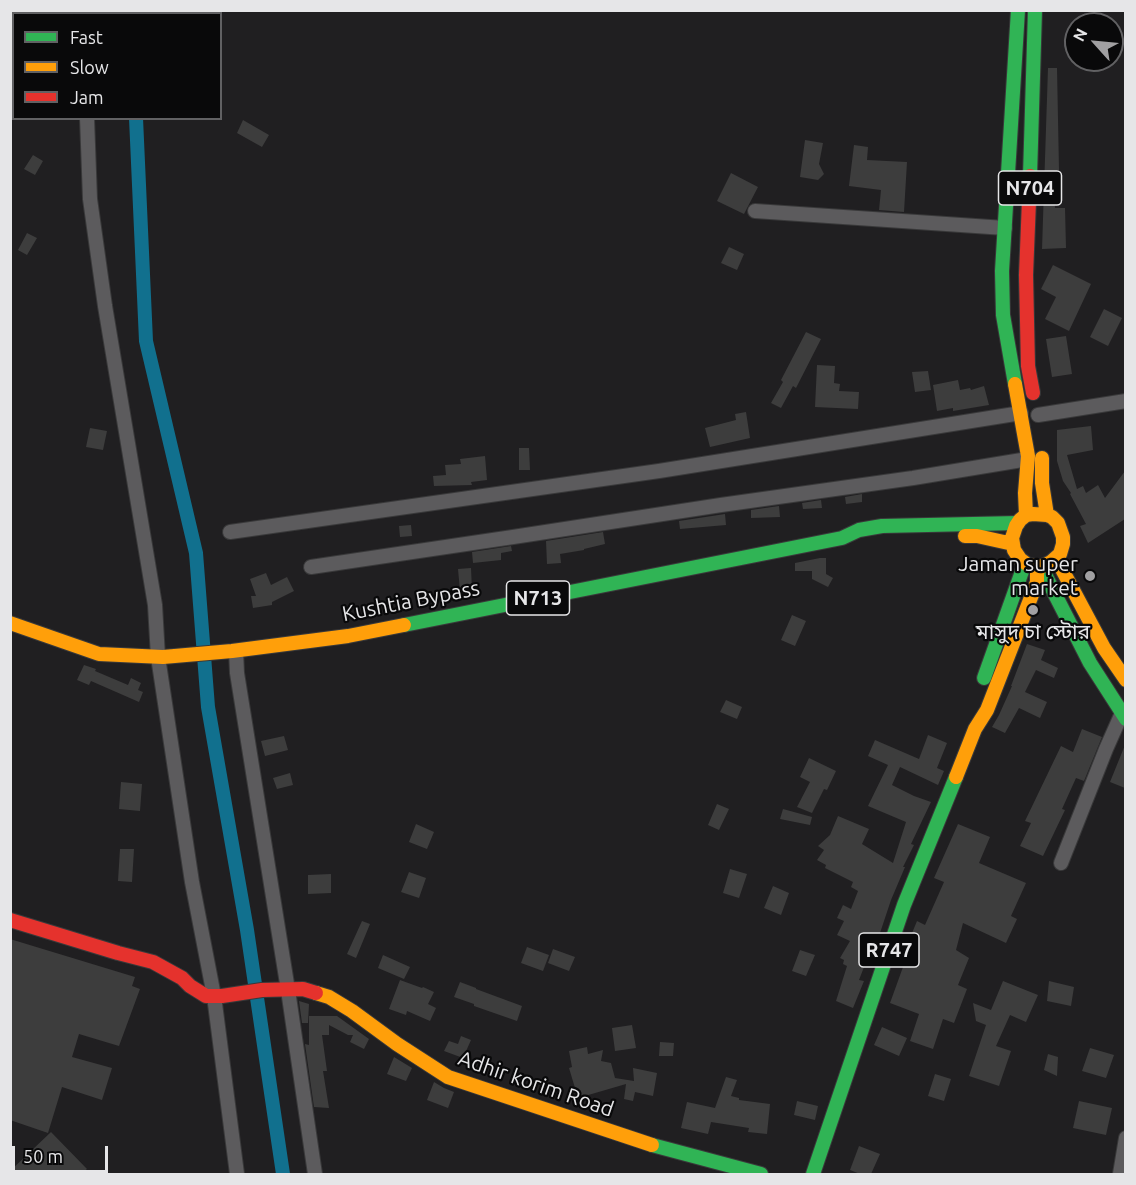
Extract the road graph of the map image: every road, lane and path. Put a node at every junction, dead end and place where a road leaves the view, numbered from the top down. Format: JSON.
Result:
{"nodes":[{"id":1,"x":1017,"y":10,"type":"edge"},
{"id":2,"x":1035,"y":10,"type":"edge"},
{"id":3,"x":87,"y":120,"type":"edge"},
{"id":4,"x":755,"y":211,"type":"dead end"},
{"id":5,"x":1005,"y":228,"type":"junction"},
{"id":6,"x":1003,"y":296,"type":"junction"},
{"id":7,"x":1026,"y":296,"type":"junction"},
{"id":8,"x":1125,"y":401,"type":"edge"},
{"id":9,"x":1021,"y":413,"type":"junction"},
{"id":10,"x":1038,"y":420,"type":"joint"},
{"id":11,"x":1041,"y":443,"type":"dead end"},
{"id":12,"x":1028,"y":458,"type":"junction"},
{"id":13,"x":985,"y":512,"type":"dead end"},
{"id":14,"x":1047,"y":515,"type":"junction"},
{"id":15,"x":1022,"y":519,"type":"junction"},
{"id":16,"x":230,"y":532,"type":"dead end"},
{"id":17,"x":925,"y":532,"type":"junction"},
{"id":18,"x":908,"y":537,"type":"junction"},
{"id":19,"x":842,"y":538,"type":"junction"},
{"id":20,"x":957,"y":544,"type":"dead end"},
{"id":21,"x":1013,"y":544,"type":"junction"},
{"id":22,"x":977,"y":549,"type":"dead end"},
{"id":23,"x":1005,"y":557,"type":"dead end"},
{"id":24,"x":1056,"y":558,"type":"junction"},
{"id":25,"x":1031,"y":564,"type":"junction"},
{"id":26,"x":311,"y":567,"type":"dead end"},
{"id":27,"x":10,"y":623,"type":"edge"},
{"id":28,"x":234,"y":651,"type":"junction"},
{"id":29,"x":160,"y":657,"type":"junction"},
{"id":30,"x":1125,"y":680,"type":"edge"},
{"id":31,"x":1124,"y":716,"type":"edge"},
{"id":32,"x":975,"y":729,"type":"junction"},
{"id":33,"x":1061,"y":864,"type":"dead end"},
{"id":34,"x":10,"y":920,"type":"edge"},
{"id":35,"x":288,"y":990,"type":"junction"},
{"id":36,"x":218,"y":996,"type":"junction"},
{"id":37,"x":1125,"y":1138,"type":"edge"},
{"id":38,"x":237,"y":1174,"type":"edge"},
{"id":39,"x":315,"y":1174,"type":"edge"},
{"id":40,"x":760,"y":1174,"type":"edge"},
{"id":41,"x":813,"y":1174,"type":"edge"},
{"id":42,"x":1120,"y":1174,"type":"edge"}],
"edges":[{"from":1,"to":5,"type":"main road","number":"N704"},
{"from":2,"to":7,"type":"main road","number":"N704"},
{"from":3,"to":29,"type":"street"},
{"from":4,"to":5,"type":"street"},
{"from":5,"to":6,"type":"main road","number":"N704"},
{"from":6,"to":7,"type":"main road"},
{"from":6,"to":9,"type":"main road","number":"N704"},
{"from":7,"to":10,"type":"main road","number":"N704"},
{"from":8,"to":10,"type":"street"},
{"from":9,"to":12,"type":"main road"},
{"from":9,"to":16,"type":"street"},
{"from":11,"to":14,"type":"main road"},
{"from":12,"to":15,"type":"main road"},
{"from":12,"to":26,"type":"street"},
{"from":13,"to":17,"type":"main road"},
{"from":14,"to":15,"type":"main road"},
{"from":14,"to":24,"type":"main road"},
{"from":15,"to":17,"type":"main road","name":"Kushtia Bypass","number":"N713"},
{"from":15,"to":21,"type":"main road"},
{"from":17,"to":18,"type":"main road"},
{"from":17,"to":19,"type":"main road","name":"Kushtia Bypass","number":"N713"},
{"from":18,"to":19,"type":"main road","name":"Kushtia Bypass","number":"N713"},
{"from":18,"to":21,"type":"main road","name":"Kushtia Bypass","number":"N713"},
{"from":19,"to":28,"type":"main road","name":"Kushtia Bypass","number":"N713"},
{"from":20,"to":22,"type":"main road"},
{"from":21,"to":25,"type":"main road"},
{"from":23,"to":25,"type":"main road"},
{"from":24,"to":25,"type":"main road"},
{"from":24,"to":30,"type":"main road"},
{"from":25,"to":31,"type":"main road"},
{"from":25,"to":32,"type":"main road"},
{"from":25,"to":32,"type":"main road","number":"R747"},
{"from":27,"to":29,"type":"main road","name":"Kushtia Bypass","number":"N713"},
{"from":28,"to":29,"type":"main road","name":"Kushtia Bypass","number":"N713"},
{"from":28,"to":35,"type":"street"},
{"from":29,"to":36,"type":"street"},
{"from":31,"to":33,"type":"street"},
{"from":32,"to":41,"type":"main road","number":"R747"},
{"from":34,"to":36,"type":"main road"},
{"from":35,"to":36,"type":"main road","name":"Adhir korim Road"},
{"from":35,"to":39,"type":"street"},
{"from":35,"to":40,"type":"main road","name":"Adhir korim Road"},
{"from":36,"to":38,"type":"street"},
{"from":37,"to":42,"type":"street"}]}
